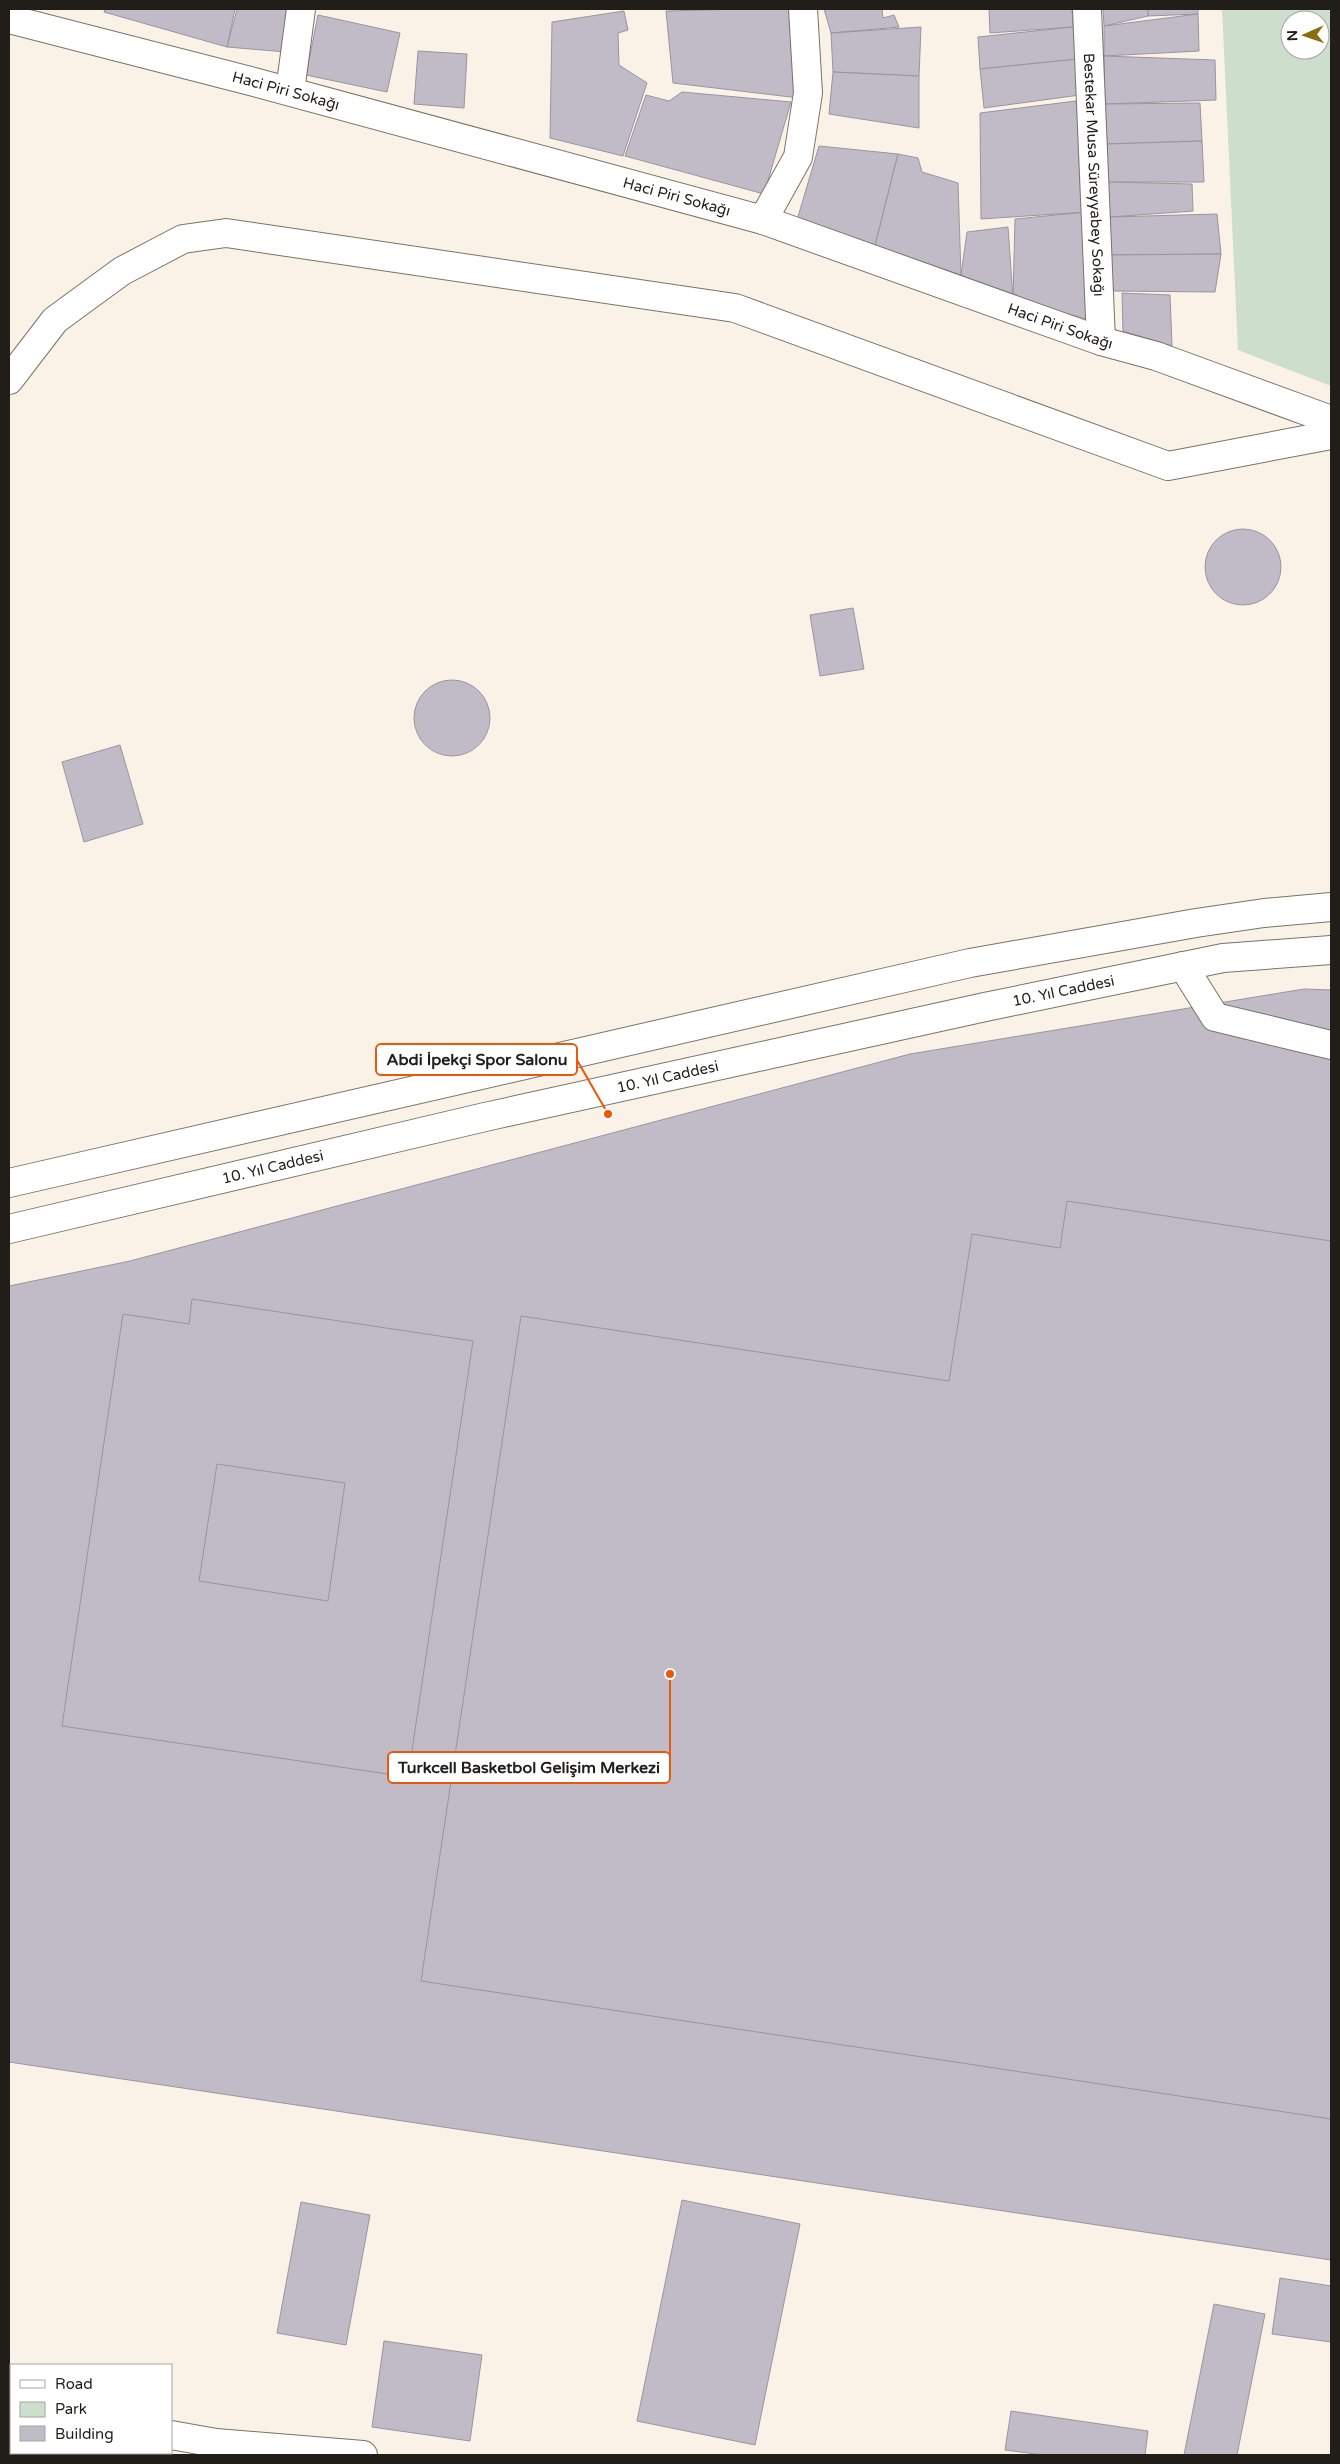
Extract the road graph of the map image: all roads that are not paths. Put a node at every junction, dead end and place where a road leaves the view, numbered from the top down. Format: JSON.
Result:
{"nodes":[{"id":1,"x":301,"y":9,"type":"edge"},
{"id":2,"x":803,"y":9,"type":"edge"},
{"id":3,"x":1087,"y":9,"type":"edge"},
{"id":4,"x":9,"y":19,"type":"edge"},
{"id":5,"x":290,"y":92,"type":"junction"},
{"id":6,"x":763,"y":220,"type":"junction"},
{"id":7,"x":1101,"y":341,"type":"junction"},
{"id":8,"x":9,"y":380,"type":"edge"},
{"id":9,"x":1331,"y":420,"type":"edge"},
{"id":10,"x":1331,"y":435,"type":"edge"},
{"id":11,"x":1331,"y":907,"type":"edge"},
{"id":12,"x":1331,"y":950,"type":"edge"},
{"id":13,"x":1183,"y":966,"type":"junction"},
{"id":14,"x":1331,"y":1045,"type":"edge"},
{"id":15,"x":9,"y":1183,"type":"edge"},
{"id":16,"x":9,"y":1229,"type":"edge"},
{"id":17,"x":172,"y":2435,"type":"edge"},
{"id":18,"x":364,"y":2455,"type":"edge"}],
"edges":[{"from":1,"to":5,"type":"street"},
{"from":2,"to":6,"type":"street"},
{"from":3,"to":7,"type":"street","name":"Bestekar Musa Süreyyabey Sokağı"},
{"from":4,"to":5,"type":"street","name":"Haci Piri Sokağı"},
{"from":5,"to":6,"type":"street","name":"Haci Piri Sokağı"},
{"from":6,"to":7,"type":"street","name":"Haci Piri Sokağı"},
{"from":7,"to":9,"type":"street","name":"Haci Piri Sokağı"},
{"from":8,"to":10,"type":"street"},
{"from":11,"to":15,"type":"street"},
{"from":12,"to":13,"type":"street","name":"10. Yıl Caddesi"},
{"from":13,"to":14,"type":"street"},
{"from":13,"to":16,"type":"street","name":"10. Yıl Caddesi"},
{"from":17,"to":18,"type":"street"}]}
